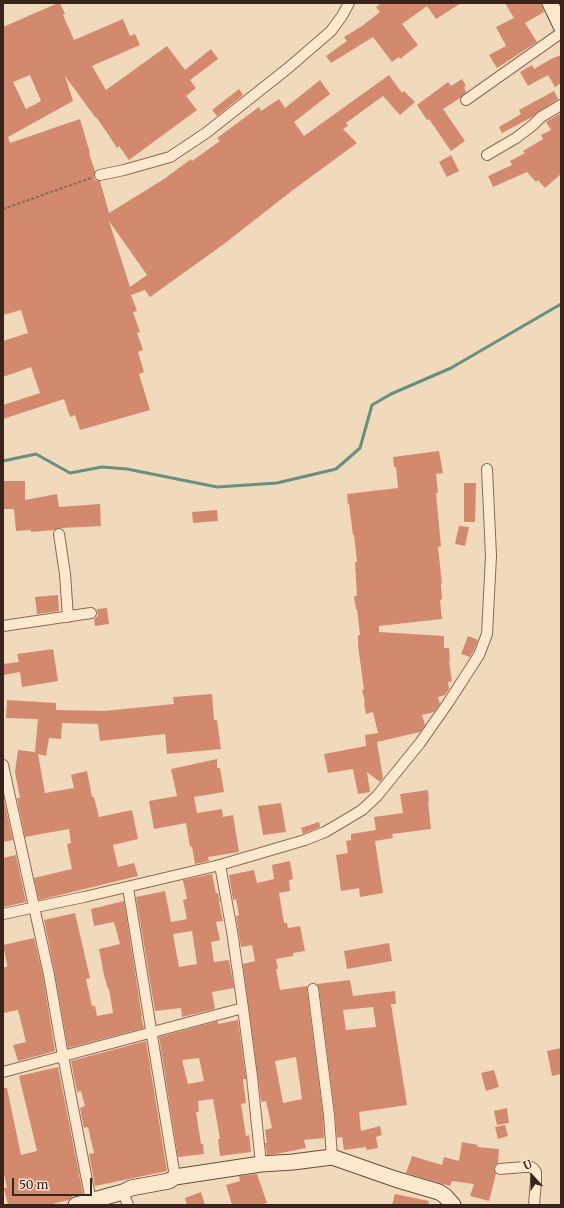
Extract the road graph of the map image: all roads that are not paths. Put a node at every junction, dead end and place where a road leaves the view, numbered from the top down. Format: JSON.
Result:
{"nodes":[{"id":1,"x":349,"y":3,"type":"edge"},
{"id":2,"x":550,"y":3,"type":"edge"},
{"id":3,"x":561,"y":27,"type":"edge"},
{"id":4,"x":466,"y":100,"type":"dead end"},
{"id":5,"x":561,"y":105,"type":"edge"},
{"id":6,"x":487,"y":155,"type":"dead end"},
{"id":7,"x":100,"y":175,"type":"road end"},
{"id":8,"x":487,"y":469,"type":"dead end"},
{"id":9,"x":59,"y":534,"type":"dead end"},
{"id":10,"x":91,"y":613,"type":"dead end"},
{"id":11,"x":68,"y":617,"type":"junction"},
{"id":12,"x":3,"y":626,"type":"edge"},
{"id":13,"x":3,"y":765,"type":"edge"},
{"id":14,"x":220,"y":865,"type":"junction"},
{"id":15,"x":128,"y":888,"type":"junction"},
{"id":16,"x":35,"y":908,"type":"junction"},
{"id":17,"x":3,"y":914,"type":"edge"},
{"id":18,"x":313,"y":989,"type":"dead end"},
{"id":19,"x":244,"y":1008,"type":"junction"},
{"id":20,"x":151,"y":1032,"type":"junction"},
{"id":21,"x":62,"y":1056,"type":"junction"},
{"id":22,"x":3,"y":1072,"type":"edge"},
{"id":23,"x":332,"y":1157,"type":"junction"},
{"id":24,"x":261,"y":1164,"type":"junction"},
{"id":25,"x":500,"y":1169,"type":"dead end"},
{"id":26,"x":175,"y":1177,"type":"junction"},
{"id":27,"x":125,"y":1198,"type":"edge"},
{"id":28,"x":91,"y":1201,"type":"junction"},
{"id":29,"x":76,"y":1205,"type":"edge"},
{"id":30,"x":453,"y":1205,"type":"edge"},
{"id":31,"x":534,"y":1205,"type":"edge"}],
"edges":[{"from":1,"to":7,"type":"street"},
{"from":2,"to":3,"type":"street"},
{"from":3,"to":4,"type":"street"},
{"from":5,"to":6,"type":"street"},
{"from":8,"to":14,"type":"street"},
{"from":9,"to":11,"type":"street"},
{"from":10,"to":11,"type":"street"},
{"from":11,"to":12,"type":"street"},
{"from":13,"to":16,"type":"street"},
{"from":14,"to":15,"type":"street"},
{"from":14,"to":19,"type":"street"},
{"from":15,"to":16,"type":"street"},
{"from":15,"to":20,"type":"street"},
{"from":16,"to":17,"type":"street"},
{"from":16,"to":21,"type":"street"},
{"from":18,"to":23,"type":"street"},
{"from":19,"to":20,"type":"street"},
{"from":19,"to":24,"type":"street"},
{"from":20,"to":21,"type":"street"},
{"from":20,"to":26,"type":"street"},
{"from":21,"to":22,"type":"street"},
{"from":21,"to":28,"type":"street"},
{"from":23,"to":24,"type":"street"},
{"from":23,"to":30,"type":"street"},
{"from":24,"to":26,"type":"street"},
{"from":25,"to":31,"type":"street"},
{"from":26,"to":27,"type":"street"},
{"from":27,"to":28,"type":"street"},
{"from":28,"to":29,"type":"street"}]}
